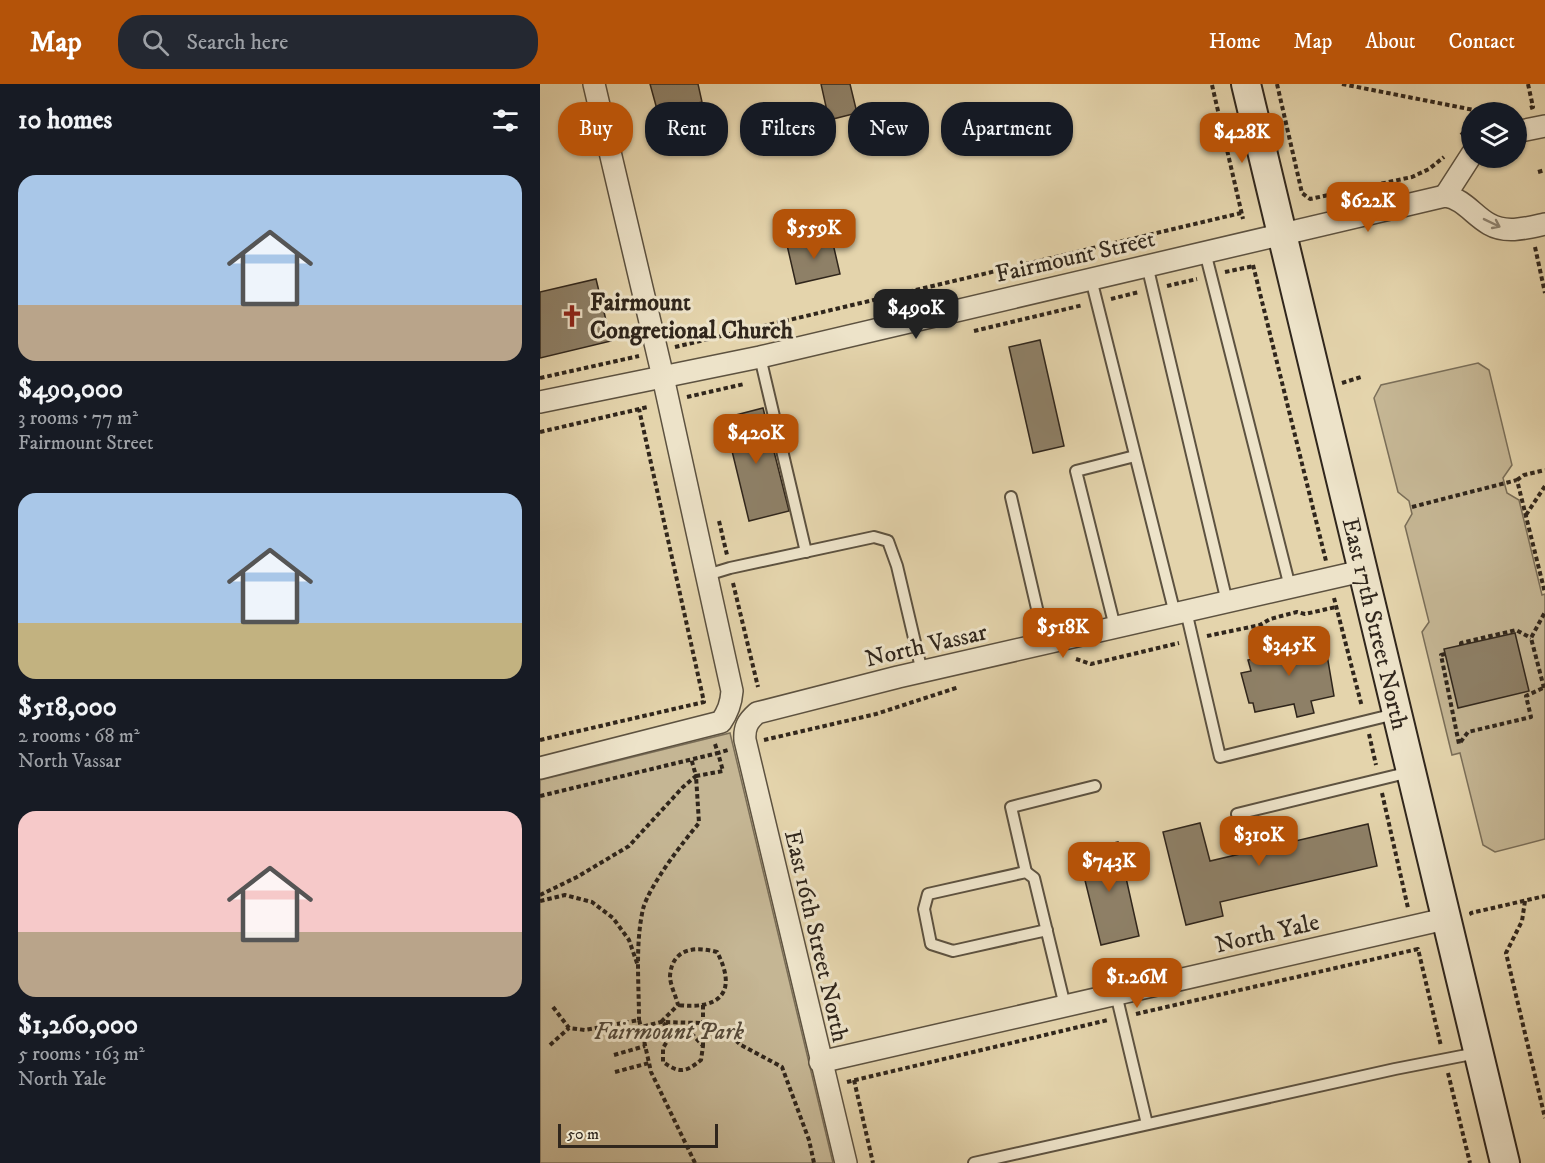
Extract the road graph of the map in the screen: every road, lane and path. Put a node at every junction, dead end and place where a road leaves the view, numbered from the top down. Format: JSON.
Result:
{"nodes":[{"id":1,"x":594,"y":84,"type":"edge"},
{"id":2,"x":1246,"y":84,"type":"edge"},
{"id":3,"x":1277,"y":84,"type":"edge"},
{"id":4,"x":1342,"y":84,"type":"edge"},
{"id":5,"x":1528,"y":84,"type":"edge"},
{"id":6,"x":1212,"y":85,"type":"edge"},
{"id":7,"x":1461,"y":107,"type":"edge"},
{"id":8,"x":1527,"y":108,"type":"edge"},
{"id":9,"x":1545,"y":126,"type":"edge"},
{"id":10,"x":1527,"y":130,"type":"edge"},
{"id":11,"x":1461,"y":135,"type":"edge"},
{"id":12,"x":1457,"y":139,"type":"dead end"},
{"id":13,"x":1446,"y":155,"type":"dead end"},
{"id":14,"x":1463,"y":168,"type":"edge"},
{"id":15,"x":1545,"y":170,"type":"edge"},
{"id":16,"x":1538,"y":172,"type":"dead end"},
{"id":17,"x":1445,"y":196,"type":"junction"},
{"id":18,"x":1241,"y":213,"type":"junction"},
{"id":19,"x":1243,"y":219,"type":"dead end"},
{"id":20,"x":1539,"y":231,"type":"edge"},
{"id":21,"x":1282,"y":233,"type":"junction"},
{"id":22,"x":1205,"y":252,"type":"junction"},
{"id":23,"x":1252,"y":258,"type":"dead end"},
{"id":24,"x":1147,"y":265,"type":"junction"},
{"id":25,"x":1091,"y":279,"type":"junction"},
{"id":26,"x":1545,"y":293,"type":"edge"},
{"id":27,"x":657,"y":351,"type":"junction"},
{"id":28,"x":760,"y":357,"type":"junction"},
{"id":29,"x":663,"y":377,"type":"junction"},
{"id":30,"x":1361,"y":377,"type":"dead end"},
{"id":31,"x":540,"y":378,"type":"edge"},
{"id":32,"x":1340,"y":384,"type":"dead end"},
{"id":33,"x":1295,"y":396,"type":"dead end"},
{"id":34,"x":1286,"y":398,"type":"junction"},
{"id":35,"x":540,"y":402,"type":"edge"},
{"id":36,"x":639,"y":409,"type":"dead end"},
{"id":37,"x":1135,"y":456,"type":"junction"},
{"id":38,"x":1545,"y":470,"type":"edge"},
{"id":39,"x":1517,"y":480,"type":"junction"},
{"id":40,"x":1545,"y":486,"type":"edge"},
{"id":41,"x":1011,"y":497,"type":"dead end"},
{"id":42,"x":1412,"y":507,"type":"dead end"},
{"id":43,"x":1526,"y":515,"type":"junction"},
{"id":44,"x":806,"y":552,"type":"junction"},
{"id":45,"x":1327,"y":563,"type":"dead end"},
{"id":46,"x":1362,"y":571,"type":"junction"},
{"id":47,"x":707,"y":575,"type":"junction"},
{"id":48,"x":1290,"y":587,"type":"junction"},
{"id":49,"x":1545,"y":593,"type":"edge"},
{"id":50,"x":1334,"y":597,"type":"dead end"},
{"id":51,"x":1227,"y":602,"type":"junction"},
{"id":52,"x":1336,"y":607,"type":"junction"},
{"id":53,"x":1545,"y":612,"type":"edge"},
{"id":54,"x":1181,"y":613,"type":"junction"},
{"id":55,"x":1115,"y":627,"type":"junction"},
{"id":56,"x":1531,"y":638,"type":"junction"},
{"id":57,"x":1193,"y":639,"type":"junction"},
{"id":58,"x":1045,"y":644,"type":"junction"},
{"id":59,"x":1461,"y":645,"type":"dead end"},
{"id":60,"x":1445,"y":654,"type":"dead end"},
{"id":61,"x":1072,"y":657,"type":"dead end"},
{"id":62,"x":922,"y":672,"type":"junction"},
{"id":63,"x":964,"y":685,"type":"dead end"},
{"id":64,"x":1544,"y":688,"type":"edge"},
{"id":65,"x":1396,"y":714,"type":"junction"},
{"id":66,"x":749,"y":720,"type":"joint"},
{"id":67,"x":1366,"y":722,"type":"junction"},
{"id":68,"x":540,"y":740,"type":"edge"},
{"id":69,"x":746,"y":745,"type":"junction"},
{"id":70,"x":718,"y":753,"type":"junction"},
{"id":71,"x":691,"y":758,"type":"junction"},
{"id":72,"x":540,"y":768,"type":"edge"},
{"id":73,"x":1410,"y":772,"type":"junction"},
{"id":74,"x":696,"y":776,"type":"junction"},
{"id":75,"x":1379,"y":780,"type":"junction"},
{"id":76,"x":1095,"y":786,"type":"dead end"},
{"id":77,"x":540,"y":795,"type":"edge"},
{"id":78,"x":1238,"y":814,"type":"dead end"},
{"id":79,"x":1026,"y":872,"type":"junction"},
{"id":80,"x":540,"y":895,"type":"edge"},
{"id":81,"x":1545,"y":896,"type":"edge"},
{"id":82,"x":540,"y":901,"type":"edge"},
{"id":83,"x":1525,"y":901,"type":"junction"},
{"id":84,"x":1409,"y":910,"type":"dead end"},
{"id":85,"x":1458,"y":916,"type":"junction"},
{"id":86,"x":1047,"y":930,"type":"junction"},
{"id":87,"x":639,"y":969,"type":"junction"},
{"id":88,"x":1116,"y":994,"type":"junction"},
{"id":89,"x":678,"y":1005,"type":"junction"},
{"id":90,"x":702,"y":1005,"type":"junction"},
{"id":91,"x":1065,"y":1006,"type":"junction"},
{"id":92,"x":553,"y":1007,"type":"dead end"},
{"id":93,"x":639,"y":1020,"type":"junction"},
{"id":94,"x":661,"y":1022,"type":"junction"},
{"id":95,"x":702,"y":1023,"type":"junction"},
{"id":96,"x":641,"y":1027,"type":"junction"},
{"id":97,"x":569,"y":1028,"type":"junction"},
{"id":98,"x":674,"y":1030,"type":"junction"},
{"id":99,"x":550,"y":1045,"type":"dead end"},
{"id":100,"x":645,"y":1046,"type":"junction"},
{"id":101,"x":703,"y":1046,"type":"junction"},
{"id":102,"x":1478,"y":1053,"type":"junction"},
{"id":103,"x":614,"y":1055,"type":"dead end"},
{"id":104,"x":820,"y":1062,"type":"junction"},
{"id":105,"x":649,"y":1064,"type":"junction"},
{"id":106,"x":615,"y":1072,"type":"dead end"},
{"id":107,"x":854,"y":1080,"type":"dead end"},
{"id":108,"x":1545,"y":1118,"type":"edge"},
{"id":109,"x":1146,"y":1125,"type":"junction"},
{"id":110,"x":1004,"y":1160,"type":"edge"},
{"id":111,"x":695,"y":1163,"type":"edge"},
{"id":112,"x":814,"y":1163,"type":"edge"},
{"id":113,"x":846,"y":1163,"type":"edge"},
{"id":114,"x":873,"y":1163,"type":"edge"},
{"id":115,"x":974,"y":1163,"type":"edge"},
{"id":116,"x":1505,"y":1163,"type":"edge"}],
"edges":[{"from":1,"to":27,"type":"street"},
{"from":2,"to":21,"type":"street","name":"East 17th Street North"},
{"from":3,"to":13,"type":"path"},
{"from":4,"to":7,"type":"path"},
{"from":5,"to":8,"type":"path"},
{"from":6,"to":18,"type":"path"},
{"from":9,"to":10,"type":"street"},
{"from":11,"to":12,"type":"path"},
{"from":14,"to":17,"type":"street"},
{"from":15,"to":16,"type":"path"},
{"from":17,"to":20,"type":"street","one_way":true},
{"from":17,"to":21,"type":"street","name":"Fairmount Street"},
{"from":18,"to":19,"type":"path"},
{"from":18,"to":27,"type":"path"},
{"from":20,"to":26,"type":"path"},
{"from":21,"to":22,"type":"street","name":"Fairmount Street"},
{"from":21,"to":46,"type":"street","name":"East 17th Street North"},
{"from":22,"to":24,"type":"street","name":"Fairmount Street"},
{"from":22,"to":48,"type":"lane"},
{"from":23,"to":34,"type":"path"},
{"from":24,"to":25,"type":"street","name":"Fairmount Street"},
{"from":24,"to":51,"type":"lane"},
{"from":25,"to":28,"type":"street","name":"Fairmount Street"},
{"from":25,"to":37,"type":"lane"},
{"from":27,"to":29,"type":"street"},
{"from":27,"to":31,"type":"path"},
{"from":28,"to":29,"type":"street","name":"Fairmount Street"},
{"from":28,"to":44,"type":"lane"},
{"from":29,"to":35,"type":"street","name":"Fairmount Street"},
{"from":29,"to":47,"type":"street"},
{"from":30,"to":32,"type":"path"},
{"from":33,"to":34,"type":"path"},
{"from":34,"to":45,"type":"path"},
{"from":36,"to":68,"type":"path"},
{"from":37,"to":54,"type":"lane"},
{"from":37,"to":55,"type":"lane"},
{"from":38,"to":39,"type":"path"},
{"from":39,"to":42,"type":"path"},
{"from":39,"to":43,"type":"path"},
{"from":40,"to":43,"type":"path"},
{"from":41,"to":58,"type":"lane"},
{"from":43,"to":49,"type":"path"},
{"from":44,"to":47,"type":"lane"},
{"from":44,"to":62,"type":"lane"},
{"from":46,"to":48,"type":"street","name":"North Vassar"},
{"from":46,"to":65,"type":"street","name":"East 17th Street North"},
{"from":47,"to":72,"type":"street"},
{"from":48,"to":51,"type":"street","name":"North Vassar"},
{"from":50,"to":52,"type":"path"},
{"from":51,"to":54,"type":"street","name":"North Vassar"},
{"from":52,"to":57,"type":"path"},
{"from":52,"to":67,"type":"path"},
{"from":53,"to":56,"type":"path"},
{"from":54,"to":55,"type":"street","name":"North Vassar"},
{"from":54,"to":57,"type":"lane"},
{"from":55,"to":58,"type":"street","name":"North Vassar"},
{"from":56,"to":59,"type":"path"},
{"from":56,"to":64,"type":"path"},
{"from":57,"to":61,"type":"path"},
{"from":57,"to":67,"type":"lane"},
{"from":58,"to":62,"type":"street","name":"North Vassar"},
{"from":60,"to":64,"type":"path"},
{"from":62,"to":66,"type":"street","name":"North Vassar"},
{"from":63,"to":69,"type":"path"},
{"from":65,"to":67,"type":"lane"},
{"from":65,"to":73,"type":"street","name":"East 17th Street North"},
{"from":66,"to":69,"type":"street","name":"East 16th Street North"},
{"from":67,"to":75,"type":"path"},
{"from":69,"to":70,"type":"path"},
{"from":69,"to":104,"type":"street","name":"East 16th Street North"},
{"from":70,"to":71,"type":"path"},
{"from":70,"to":74,"type":"path"},
{"from":71,"to":74,"type":"path"},
{"from":71,"to":77,"type":"path"},
{"from":73,"to":75,"type":"lane"},
{"from":73,"to":85,"type":"street","name":"East 17th Street North"},
{"from":74,"to":80,"type":"path"},
{"from":74,"to":87,"type":"path"},
{"from":75,"to":78,"type":"lane"},
{"from":75,"to":84,"type":"path"},
{"from":76,"to":79,"type":"lane"},
{"from":79,"to":86,"type":"lane"},
{"from":79,"to":86,"type":"lane"},
{"from":81,"to":83,"type":"path"},
{"from":82,"to":87,"type":"path"},
{"from":83,"to":85,"type":"path"},
{"from":83,"to":108,"type":"path"},
{"from":85,"to":88,"type":"street","name":"North Yale"},
{"from":85,"to":102,"type":"street","name":"East 17th Street North"},
{"from":86,"to":91,"type":"lane"},
{"from":87,"to":93,"type":"path"},
{"from":88,"to":91,"type":"street","name":"North Yale"},
{"from":88,"to":109,"type":"lane"},
{"from":89,"to":90,"type":"path"},
{"from":89,"to":90,"type":"path"},
{"from":89,"to":94,"type":"path"},
{"from":90,"to":95,"type":"path"},
{"from":91,"to":104,"type":"street","name":"North Yale"},
{"from":92,"to":97,"type":"path"},
{"from":93,"to":96,"type":"path"},
{"from":93,"to":97,"type":"path"},
{"from":94,"to":95,"type":"path"},
{"from":94,"to":96,"type":"path"},
{"from":94,"to":98,"type":"path"},
{"from":95,"to":101,"type":"path"},
{"from":95,"to":112,"type":"path"},
{"from":96,"to":100,"type":"path"},
{"from":97,"to":99,"type":"path"},
{"from":98,"to":101,"type":"path"},
{"from":98,"to":101,"type":"path"},
{"from":100,"to":103,"type":"path"},
{"from":100,"to":105,"type":"path"},
{"from":102,"to":109,"type":"lane"},
{"from":102,"to":116,"type":"street","name":"East 17th Street North"},
{"from":104,"to":113,"type":"street","name":"East 16th Street North"},
{"from":105,"to":106,"type":"path"},
{"from":105,"to":111,"type":"path"},
{"from":107,"to":114,"type":"path"},
{"from":109,"to":110,"type":"lane"},
{"from":110,"to":115,"type":"lane"}]}
